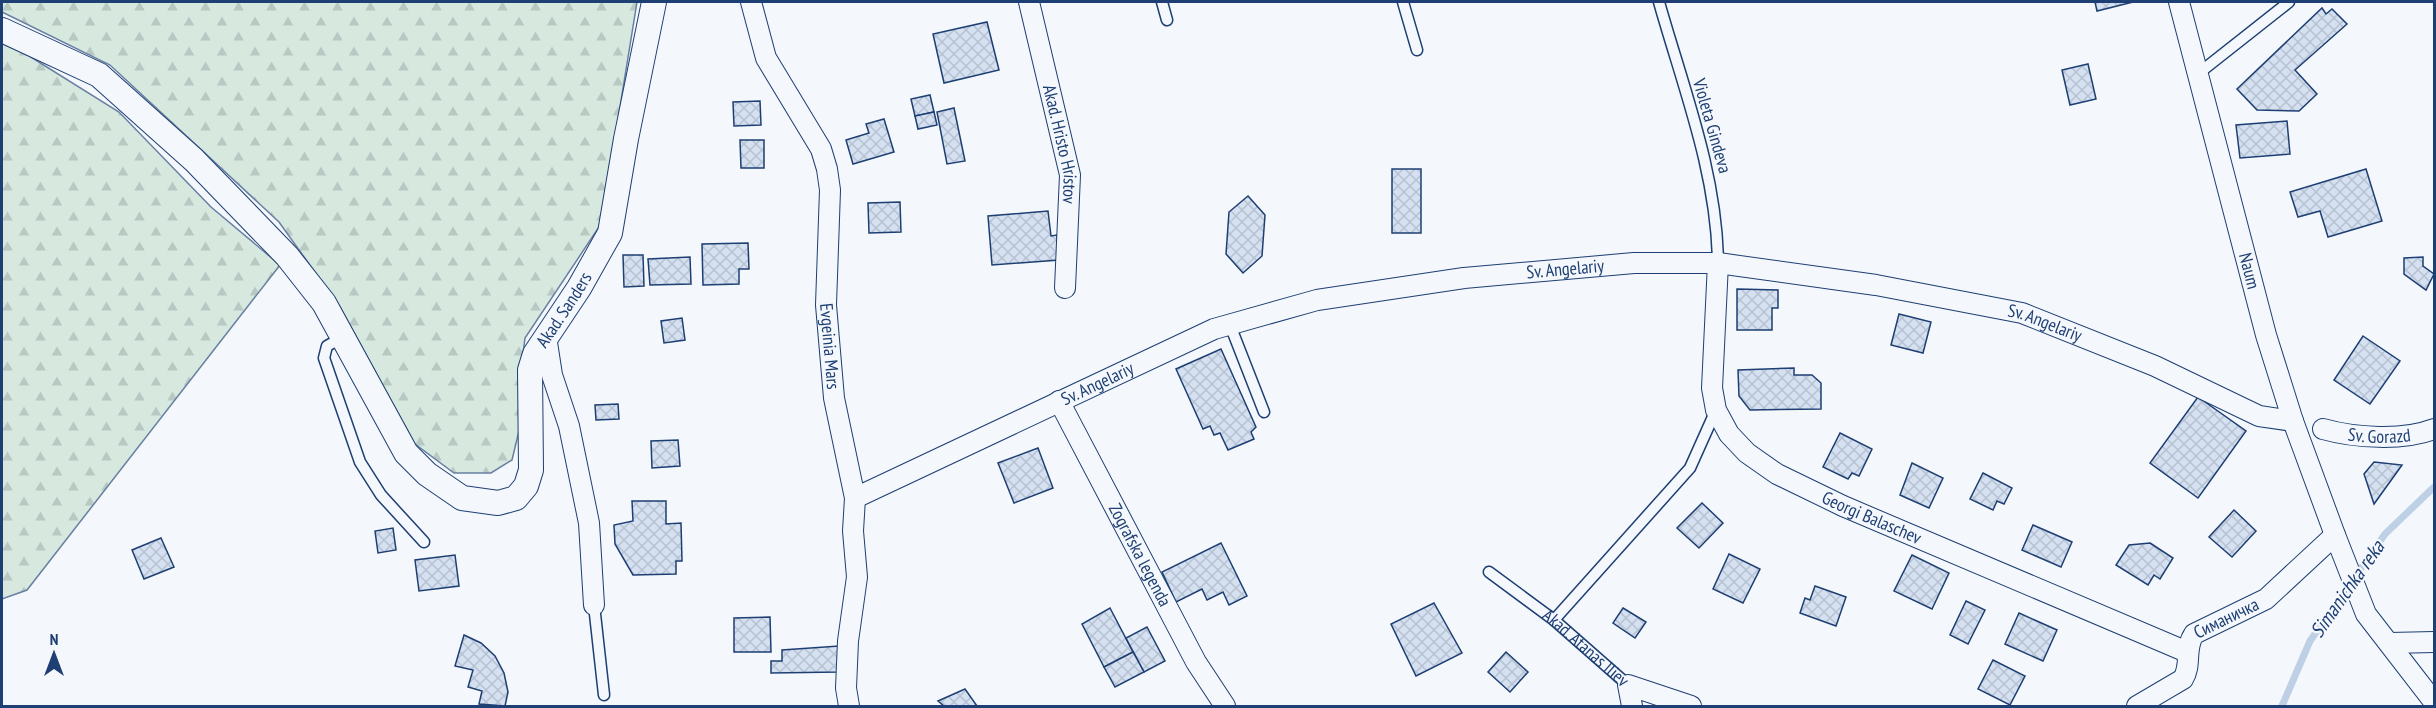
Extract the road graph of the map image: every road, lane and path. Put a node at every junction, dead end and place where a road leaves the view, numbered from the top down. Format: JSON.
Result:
{"nodes":[{"id":1,"x":654,"y":2,"type":"edge"},
{"id":2,"x":752,"y":2,"type":"edge"},
{"id":3,"x":1029,"y":2,"type":"edge"},
{"id":4,"x":1162,"y":2,"type":"edge"},
{"id":5,"x":1404,"y":2,"type":"edge"},
{"id":6,"x":1659,"y":2,"type":"edge"},
{"id":7,"x":2179,"y":2,"type":"edge"},
{"id":8,"x":2289,"y":2,"type":"edge"},
{"id":9,"x":1167,"y":20,"type":"dead end"},
{"id":10,"x":2,"y":30,"type":"edge"},
{"id":11,"x":1417,"y":50,"type":"dead end"},
{"id":12,"x":2199,"y":73,"type":"junction"},
{"id":13,"x":1718,"y":262,"type":"junction"},
{"id":14,"x":1065,"y":288,"type":"dead end"},
{"id":15,"x":1230,"y":325,"type":"junction"},
{"id":16,"x":546,"y":336,"type":"junction"},
{"id":17,"x":344,"y":337,"type":"junction"},
{"id":18,"x":1059,"y":401,"type":"junction"},
{"id":19,"x":1716,"y":410,"type":"junction"},
{"id":20,"x":1264,"y":412,"type":"dead end"},
{"id":21,"x":2293,"y":421,"type":"junction"},
{"id":22,"x":2323,"y":429,"type":"dead end"},
{"id":23,"x":2434,"y":429,"type":"edge"},
{"id":24,"x":855,"y":498,"type":"junction"},
{"id":25,"x":2335,"y":535,"type":"junction"},
{"id":26,"x":424,"y":542,"type":"dead end"},
{"id":27,"x":1489,"y":572,"type":"dead end"},
{"id":28,"x":594,"y":605,"type":"joint"},
{"id":29,"x":1554,"y":620,"type":"junction"},
{"id":30,"x":2434,"y":642,"type":"edge"},
{"id":31,"x":2390,"y":643,"type":"junction"},
{"id":32,"x":2187,"y":652,"type":"junction"},
{"id":33,"x":1628,"y":686,"type":"junction"},
{"id":34,"x":604,"y":695,"type":"dead end"},
{"id":35,"x":2434,"y":702,"type":"edge"},
{"id":36,"x":849,"y":706,"type":"edge"},
{"id":37,"x":1225,"y":706,"type":"edge"},
{"id":38,"x":1632,"y":706,"type":"edge"},
{"id":39,"x":1691,"y":706,"type":"edge"},
{"id":40,"x":2136,"y":706,"type":"edge"}],
"edges":[{"from":1,"to":16,"type":"street","name":"Akad. Sanders"},
{"from":2,"to":24,"type":"street","name":"Evgeinia Mars"},
{"from":3,"to":14,"type":"street","name":"Akad. Hristo Hristov"},
{"from":4,"to":9,"type":"lane"},
{"from":5,"to":11,"type":"lane"},
{"from":6,"to":13,"type":"lane","name":"Violeta Gindeva"},
{"from":7,"to":12,"type":"street","name":"Naum"},
{"from":8,"to":12,"type":"lane"},
{"from":10,"to":17,"type":"street"},
{"from":12,"to":21,"type":"street","name":"Naum"},
{"from":13,"to":15,"type":"street","name":"Sv. Angelariy"},
{"from":13,"to":19,"type":"street","name":"Georgi Balaschev"},
{"from":13,"to":21,"type":"street","name":"Sv. Angelariy"},
{"from":15,"to":18,"type":"street","name":"Sv. Angelariy"},
{"from":15,"to":20,"type":"lane"},
{"from":16,"to":17,"type":"street"},
{"from":16,"to":28,"type":"street","name":"Akad. Sanders"},
{"from":17,"to":26,"type":"lane"},
{"from":18,"to":24,"type":"street","name":"Sv. Angelariy"},
{"from":18,"to":37,"type":"street","name":"Zografska legenda"},
{"from":19,"to":29,"type":"lane"},
{"from":19,"to":32,"type":"street","name":"Georgi Balaschev"},
{"from":21,"to":25,"type":"street","name":"Naum"},
{"from":22,"to":23,"type":"street","name":"Sv. Gorazd"},
{"from":24,"to":36,"type":"street","name":"Evgeinia Mars"},
{"from":25,"to":31,"type":"street","name":"Naum"},
{"from":25,"to":32,"type":"street","name":"Симаничка"},
{"from":27,"to":29,"type":"lane","name":"Akad. Atanas Iliev"},
{"from":28,"to":34,"type":"lane","name":"Akad. Sanders"},
{"from":29,"to":33,"type":"lane","name":"Akad. Atanas Iliev"},
{"from":30,"to":31,"type":"street"},
{"from":31,"to":35,"type":"street","name":"Naum"},
{"from":32,"to":40,"type":"street","name":"Симаничка"},
{"from":33,"to":38,"type":"street"},
{"from":33,"to":39,"type":"street","name":"Akad. Atanas Iliev"}]}
